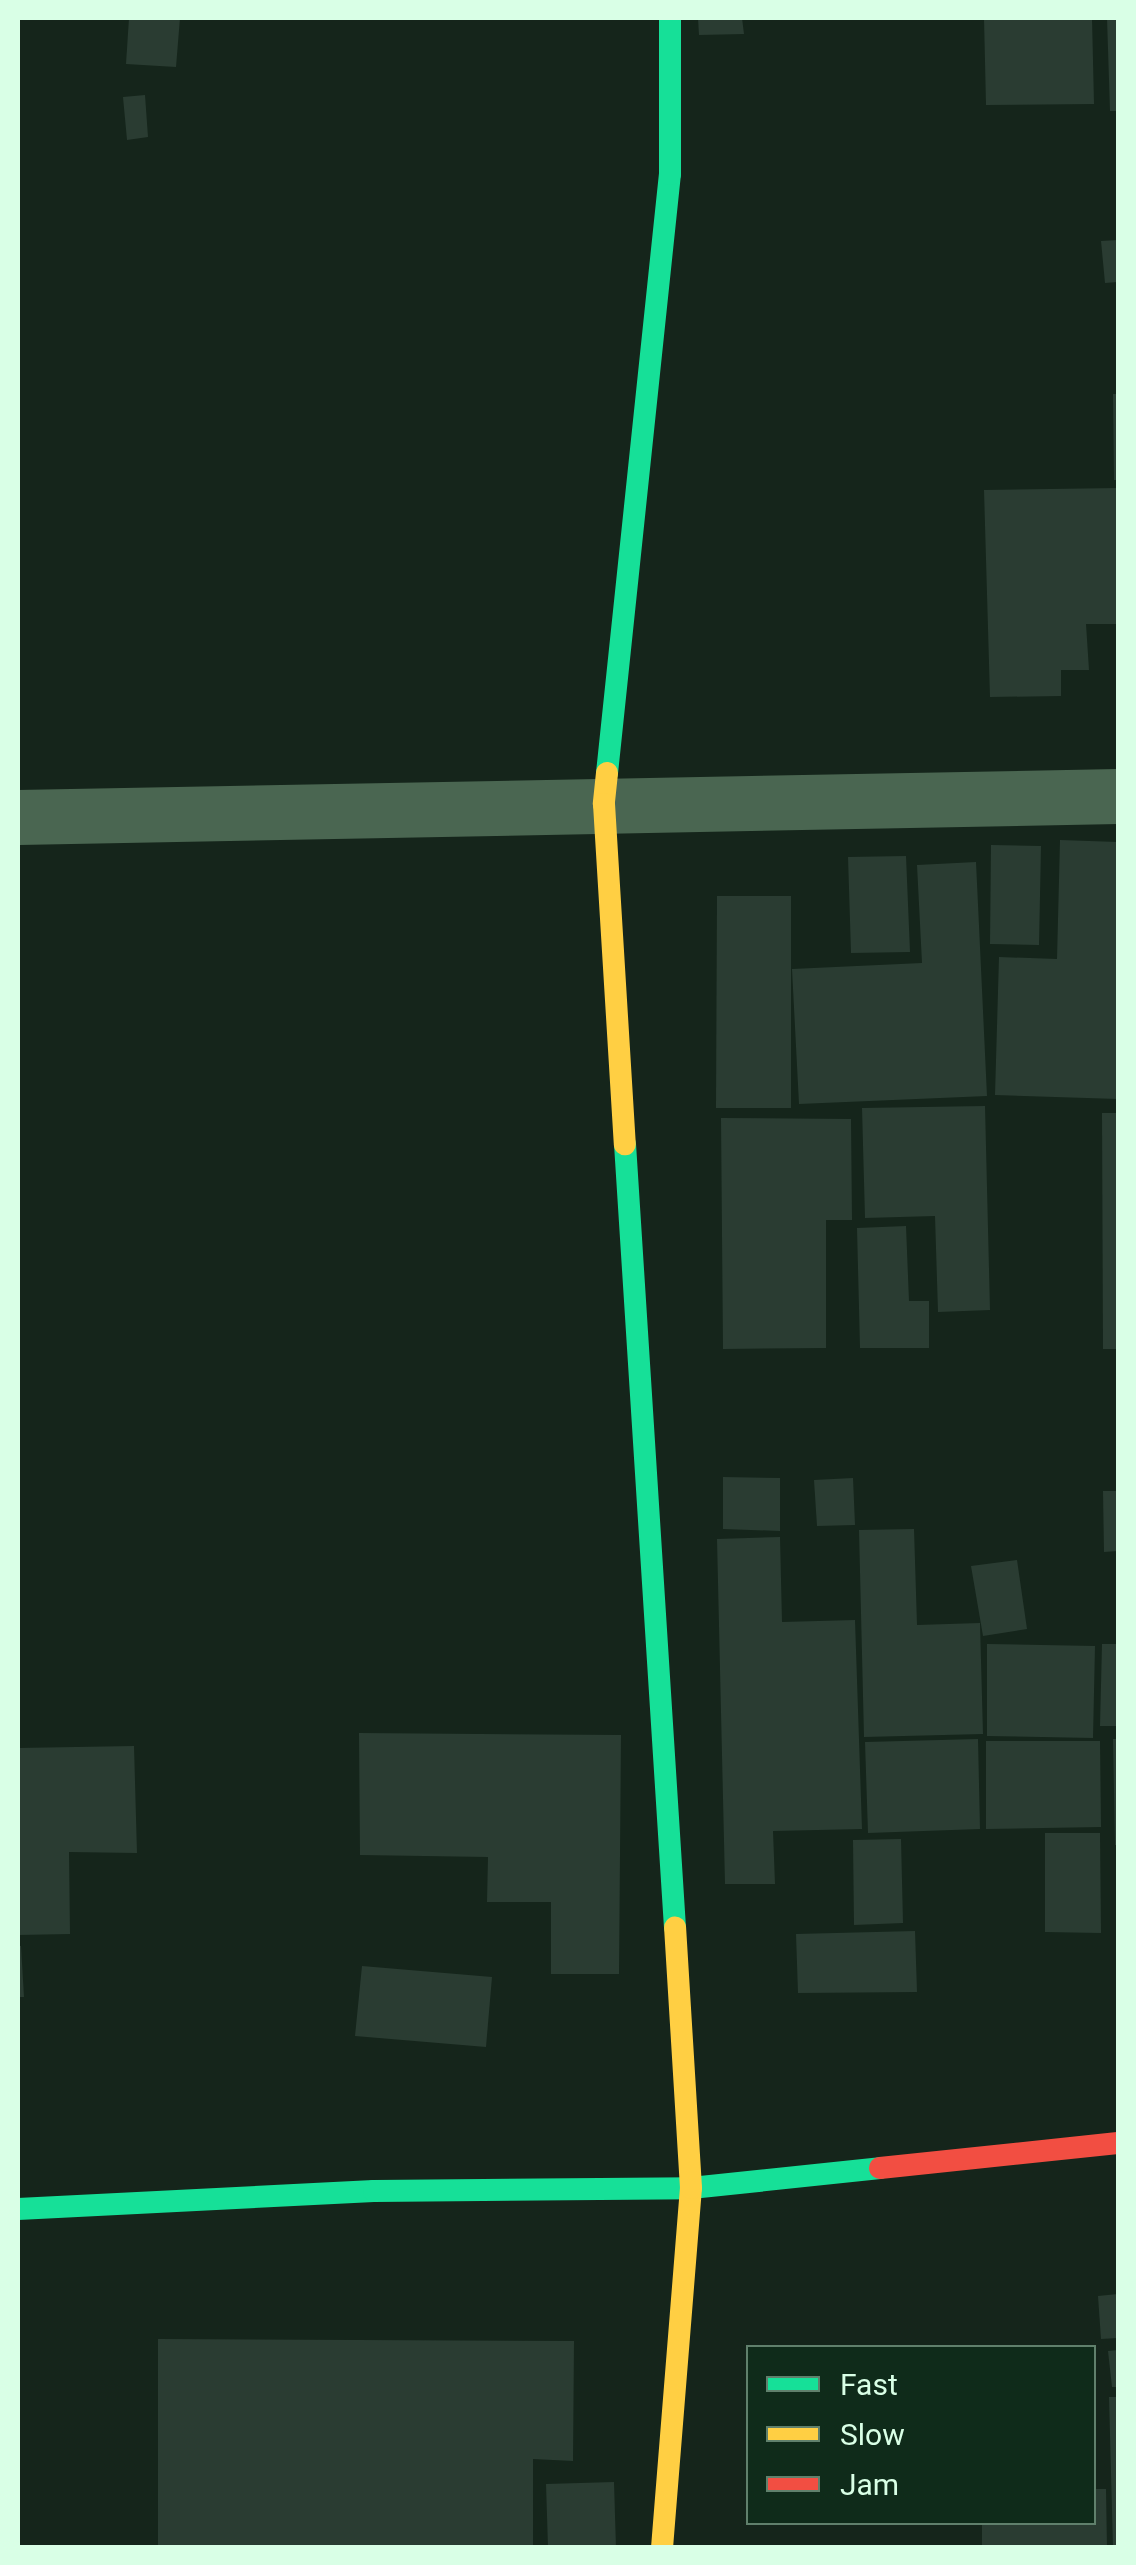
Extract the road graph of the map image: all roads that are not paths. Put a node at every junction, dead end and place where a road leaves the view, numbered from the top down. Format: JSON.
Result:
{"nodes":[{"id":1,"x":670,"y":18,"type":"edge"},
{"id":2,"x":1118,"y":796,"type":"edge"},
{"id":3,"x":604,"y":804,"type":"junction"},
{"id":4,"x":18,"y":817,"type":"edge"},
{"id":5,"x":1118,"y":2144,"type":"edge"},
{"id":6,"x":692,"y":2188,"type":"junction"},
{"id":7,"x":18,"y":2209,"type":"edge"},
{"id":8,"x":662,"y":2548,"type":"edge"}],
"edges":[{"from":1,"to":3,"type":"street"},
{"from":2,"to":3,"type":"street"},
{"from":3,"to":4,"type":"street"},
{"from":3,"to":6,"type":"street"},
{"from":5,"to":6,"type":"street"},
{"from":6,"to":7,"type":"street"},
{"from":6,"to":8,"type":"street"}]}
